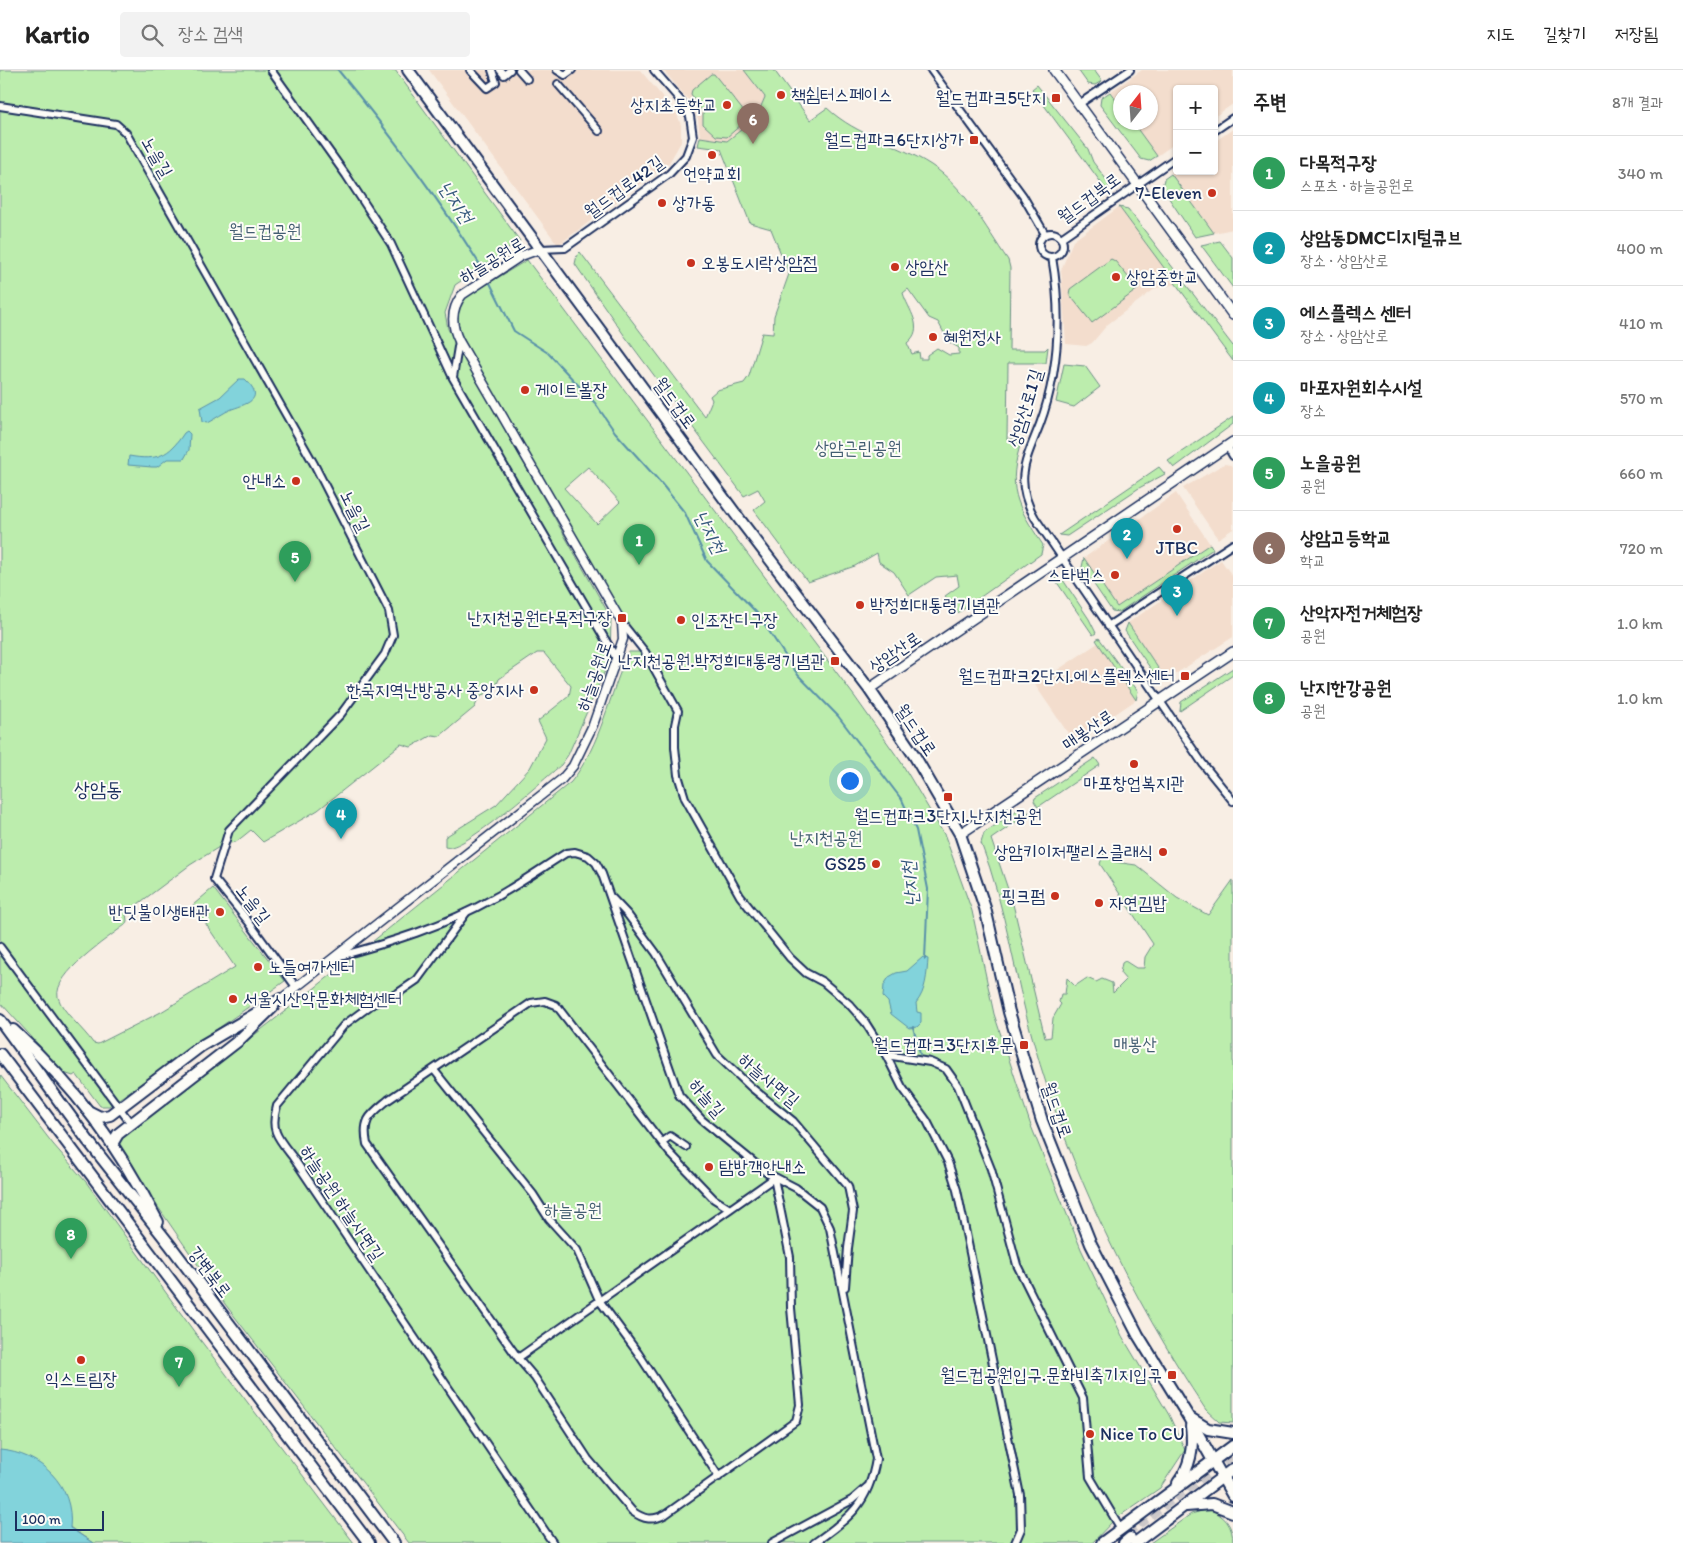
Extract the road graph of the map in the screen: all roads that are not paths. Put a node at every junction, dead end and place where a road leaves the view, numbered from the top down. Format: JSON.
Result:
{"nodes":[{"id":1,"x":271,"y":70,"type":"edge"},
{"id":2,"x":408,"y":70,"type":"edge"},
{"id":3,"x":470,"y":70,"type":"edge"},
{"id":4,"x":492,"y":70,"type":"edge"},
{"id":5,"x":500,"y":70,"type":"edge"},
{"id":6,"x":557,"y":70,"type":"edge"},
{"id":7,"x":572,"y":70,"type":"edge"},
{"id":8,"x":654,"y":70,"type":"edge"},
{"id":9,"x":931,"y":70,"type":"edge"},
{"id":10,"x":1054,"y":70,"type":"edge"},
{"id":11,"x":1130,"y":70,"type":"edge"},
{"id":12,"x":514,"y":71,"type":"edge"},
{"id":13,"x":526,"y":79,"type":"dead end"},
{"id":14,"x":558,"y":84,"type":"dead end"},
{"id":15,"x":1079,"y":104,"type":"junction"},
{"id":16,"x":0,"y":106,"type":"edge"},
{"id":17,"x":1233,"y":118,"type":"edge"},
{"id":18,"x":1215,"y":130,"type":"edge"},
{"id":19,"x":599,"y":131,"type":"dead end"},
{"id":20,"x":1173,"y":160,"type":"edge"},
{"id":21,"x":1136,"y":184,"type":"junction"},
{"id":22,"x":1044,"y":234,"type":"junction"},
{"id":23,"x":1061,"y":238,"type":"junction"},
{"id":24,"x":540,"y":250,"type":"junction"},
{"id":25,"x":1052,"y":257,"type":"junction"},
{"id":26,"x":1233,"y":315,"type":"edge"},
{"id":27,"x":459,"y":341,"type":"junction"},
{"id":28,"x":453,"y":378,"type":"junction"},
{"id":29,"x":1230,"y":444,"type":"edge"},
{"id":30,"x":1233,"y":456,"type":"edge"},
{"id":31,"x":1233,"y":544,"type":"edge"},
{"id":32,"x":1063,"y":558,"type":"junction"},
{"id":33,"x":622,"y":623,"type":"junction"},
{"id":34,"x":1108,"y":626,"type":"junction"},
{"id":35,"x":1233,"y":652,"type":"edge"},
{"id":36,"x":616,"y":658,"type":"junction"},
{"id":37,"x":869,"y":690,"type":"junction"},
{"id":38,"x":1159,"y":702,"type":"junction"},
{"id":39,"x":1233,"y":801,"type":"edge"},
{"id":40,"x":960,"y":834,"type":"junction"},
{"id":41,"x":611,"y":898,"type":"junction"},
{"id":42,"x":466,"y":912,"type":"junction"},
{"id":43,"x":0,"y":947,"type":"edge"},
{"id":44,"x":332,"y":958,"type":"junction"},
{"id":45,"x":296,"y":987,"type":"junction"},
{"id":46,"x":281,"y":999,"type":"junction"},
{"id":47,"x":0,"y":1019,"type":"edge"},
{"id":48,"x":230,"y":1027,"type":"junction"},
{"id":49,"x":240,"y":1039,"type":"junction"},
{"id":50,"x":0,"y":1054,"type":"edge"},
{"id":51,"x":886,"y":1055,"type":"junction"},
{"id":52,"x":0,"y":1060,"type":"edge"},
{"id":53,"x":11,"y":1068,"type":"junction"},
{"id":54,"x":434,"y":1070,"type":"junction"},
{"id":55,"x":120,"y":1108,"type":"junction"},
{"id":56,"x":90,"y":1112,"type":"junction"},
{"id":57,"x":132,"y":1125,"type":"junction"},
{"id":58,"x":662,"y":1142,"type":"junction"},
{"id":59,"x":112,"y":1144,"type":"junction"},
{"id":60,"x":686,"y":1148,"type":"dead end"},
{"id":61,"x":774,"y":1178,"type":"junction"},
{"id":62,"x":730,"y":1209,"type":"junction"},
{"id":63,"x":170,"y":1245,"type":"junction"},
{"id":64,"x":599,"y":1300,"type":"junction"},
{"id":65,"x":845,"y":1301,"type":"junction"},
{"id":66,"x":518,"y":1358,"type":"junction"},
{"id":67,"x":1189,"y":1418,"type":"junction"},
{"id":68,"x":1233,"y":1433,"type":"edge"},
{"id":69,"x":1233,"y":1446,"type":"edge"},
{"id":70,"x":1213,"y":1461,"type":"junction"},
{"id":71,"x":1233,"y":1469,"type":"edge"},
{"id":72,"x":719,"y":1477,"type":"junction"},
{"id":73,"x":1222,"y":1478,"type":"junction"},
{"id":74,"x":870,"y":1484,"type":"junction"},
{"id":75,"x":1172,"y":1491,"type":"junction"},
{"id":76,"x":1233,"y":1496,"type":"edge"},
{"id":77,"x":1182,"y":1508,"type":"junction"},
{"id":78,"x":1233,"y":1512,"type":"edge"},
{"id":79,"x":1127,"y":1537,"type":"edge"},
{"id":80,"x":369,"y":1543,"type":"edge"},
{"id":81,"x":394,"y":1543,"type":"edge"},
{"id":82,"x":553,"y":1543,"type":"edge"},
{"id":83,"x":772,"y":1543,"type":"edge"},
{"id":84,"x":814,"y":1543,"type":"edge"},
{"id":85,"x":1015,"y":1543,"type":"edge"},
{"id":86,"x":1102,"y":1543,"type":"edge"},
{"id":87,"x":1112,"y":1543,"type":"edge"}],
"edges":[{"from":1,"to":28,"type":"street"},
{"from":2,"to":24,"type":"main road","name":"월드컵로"},
{"from":3,"to":4,"type":"street"},
{"from":5,"to":12,"type":"street"},
{"from":6,"to":7,"type":"street"},
{"from":8,"to":24,"type":"street","name":"월드컵로42길"},
{"from":9,"to":22,"type":"street","name":"상암산로1길"},
{"from":10,"to":15,"type":"main road","name":"월드컵북로"},
{"from":11,"to":15,"type":"street"},
{"from":12,"to":13,"type":"street"},
{"from":14,"to":19,"type":"street"},
{"from":15,"to":21,"type":"main road","name":"월드컵북로"},
{"from":16,"to":45,"type":"street","name":"노을길"},
{"from":17,"to":18,"type":"street"},
{"from":20,"to":21,"type":"street"},
{"from":21,"to":23,"type":"street","name":"월드컵북로"},
{"from":21,"to":26,"type":"main road","name":"월드컵북로"},
{"from":22,"to":23,"type":"street"},
{"from":22,"to":25,"type":"street","name":"상암산로1길"},
{"from":23,"to":25,"type":"street"},
{"from":24,"to":27,"type":"street","name":"하늘공원로"},
{"from":24,"to":37,"type":"main road","name":"월드컵로"},
{"from":25,"to":32,"type":"street","name":"상암산로1길"},
{"from":27,"to":28,"type":"street"},
{"from":27,"to":33,"type":"street","name":"하늘공원로"},
{"from":28,"to":36,"type":"street"},
{"from":29,"to":30,"type":"street","name":"상암산로"},
{"from":29,"to":32,"type":"main road","name":"상암산로"},
{"from":31,"to":34,"type":"street"},
{"from":32,"to":34,"type":"street"},
{"from":32,"to":37,"type":"main road","name":"상암산로"},
{"from":33,"to":36,"type":"street","name":"하늘공원로"},
{"from":33,"to":51,"type":"street"},
{"from":34,"to":38,"type":"street"},
{"from":35,"to":38,"type":"main road","name":"매봉산로"},
{"from":36,"to":44,"type":"street","name":"하늘공원로"},
{"from":37,"to":40,"type":"main road","name":"월드컵로"},
{"from":38,"to":39,"type":"street"},
{"from":38,"to":40,"type":"main road","name":"매봉산로"},
{"from":40,"to":67,"type":"main road","name":"월드컵로"},
{"from":41,"to":42,"type":"street","name":"하늘길"},
{"from":41,"to":61,"type":"street","name":"하늘길"},
{"from":41,"to":65,"type":"street","name":"하늘사면길"},
{"from":42,"to":44,"type":"street","name":"하늘길"},
{"from":42,"to":82,"type":"street","name":"하늘공원 하늘사면길"},
{"from":43,"to":55,"type":"street"},
{"from":44,"to":45,"type":"street","name":"하늘공원로"},
{"from":45,"to":46,"type":"street","name":"하늘공원로"},
{"from":46,"to":48,"type":"main road"},
{"from":46,"to":49,"type":"main road"},
{"from":47,"to":56,"type":"main road"},
{"from":47,"to":63,"type":"main road","name":"강변북로"},
{"from":48,"to":49,"type":"main road"},
{"from":48,"to":55,"type":"main road"},
{"from":49,"to":57,"type":"main road"},
{"from":50,"to":53,"type":"main road","name":"강변북로"},
{"from":51,"to":79,"type":"street"},
{"from":51,"to":85,"type":"street"},
{"from":52,"to":53,"type":"main road"},
{"from":53,"to":80,"type":"main road","name":"강변북로"},
{"from":54,"to":58,"type":"street"},
{"from":54,"to":64,"type":"street"},
{"from":54,"to":66,"type":"street"},
{"from":55,"to":56,"type":"main road"},
{"from":55,"to":57,"type":"street"},
{"from":56,"to":59,"type":"main road"},
{"from":57,"to":59,"type":"main road"},
{"from":58,"to":60,"type":"street"},
{"from":58,"to":62,"type":"street"},
{"from":59,"to":63,"type":"main road"},
{"from":61,"to":62,"type":"street"},
{"from":61,"to":65,"type":"street","name":"하늘길"},
{"from":61,"to":72,"type":"street"},
{"from":62,"to":64,"type":"street"},
{"from":63,"to":81,"type":"main road","name":"강변북로"},
{"from":64,"to":66,"type":"street"},
{"from":64,"to":72,"type":"street"},
{"from":65,"to":74,"type":"street","name":"하늘길"},
{"from":66,"to":72,"type":"street"},
{"from":67,"to":68,"type":"main road"},
{"from":67,"to":70,"type":"main road","name":"월드컵로"},
{"from":67,"to":75,"type":"main road"},
{"from":69,"to":70,"type":"main road"},
{"from":70,"to":73,"type":"main road","name":"월드컵로"},
{"from":70,"to":75,"type":"main road"},
{"from":71,"to":73,"type":"main road"},
{"from":73,"to":76,"type":"main road","name":"월드컵로"},
{"from":73,"to":77,"type":"main road"},
{"from":74,"to":83,"type":"street"},
{"from":74,"to":84,"type":"street","name":"하늘길"},
{"from":75,"to":79,"type":"main road"},
{"from":77,"to":78,"type":"main road"},
{"from":77,"to":79,"type":"main road"},
{"from":79,"to":86,"type":"main road"},
{"from":79,"to":87,"type":"main road"}]}
